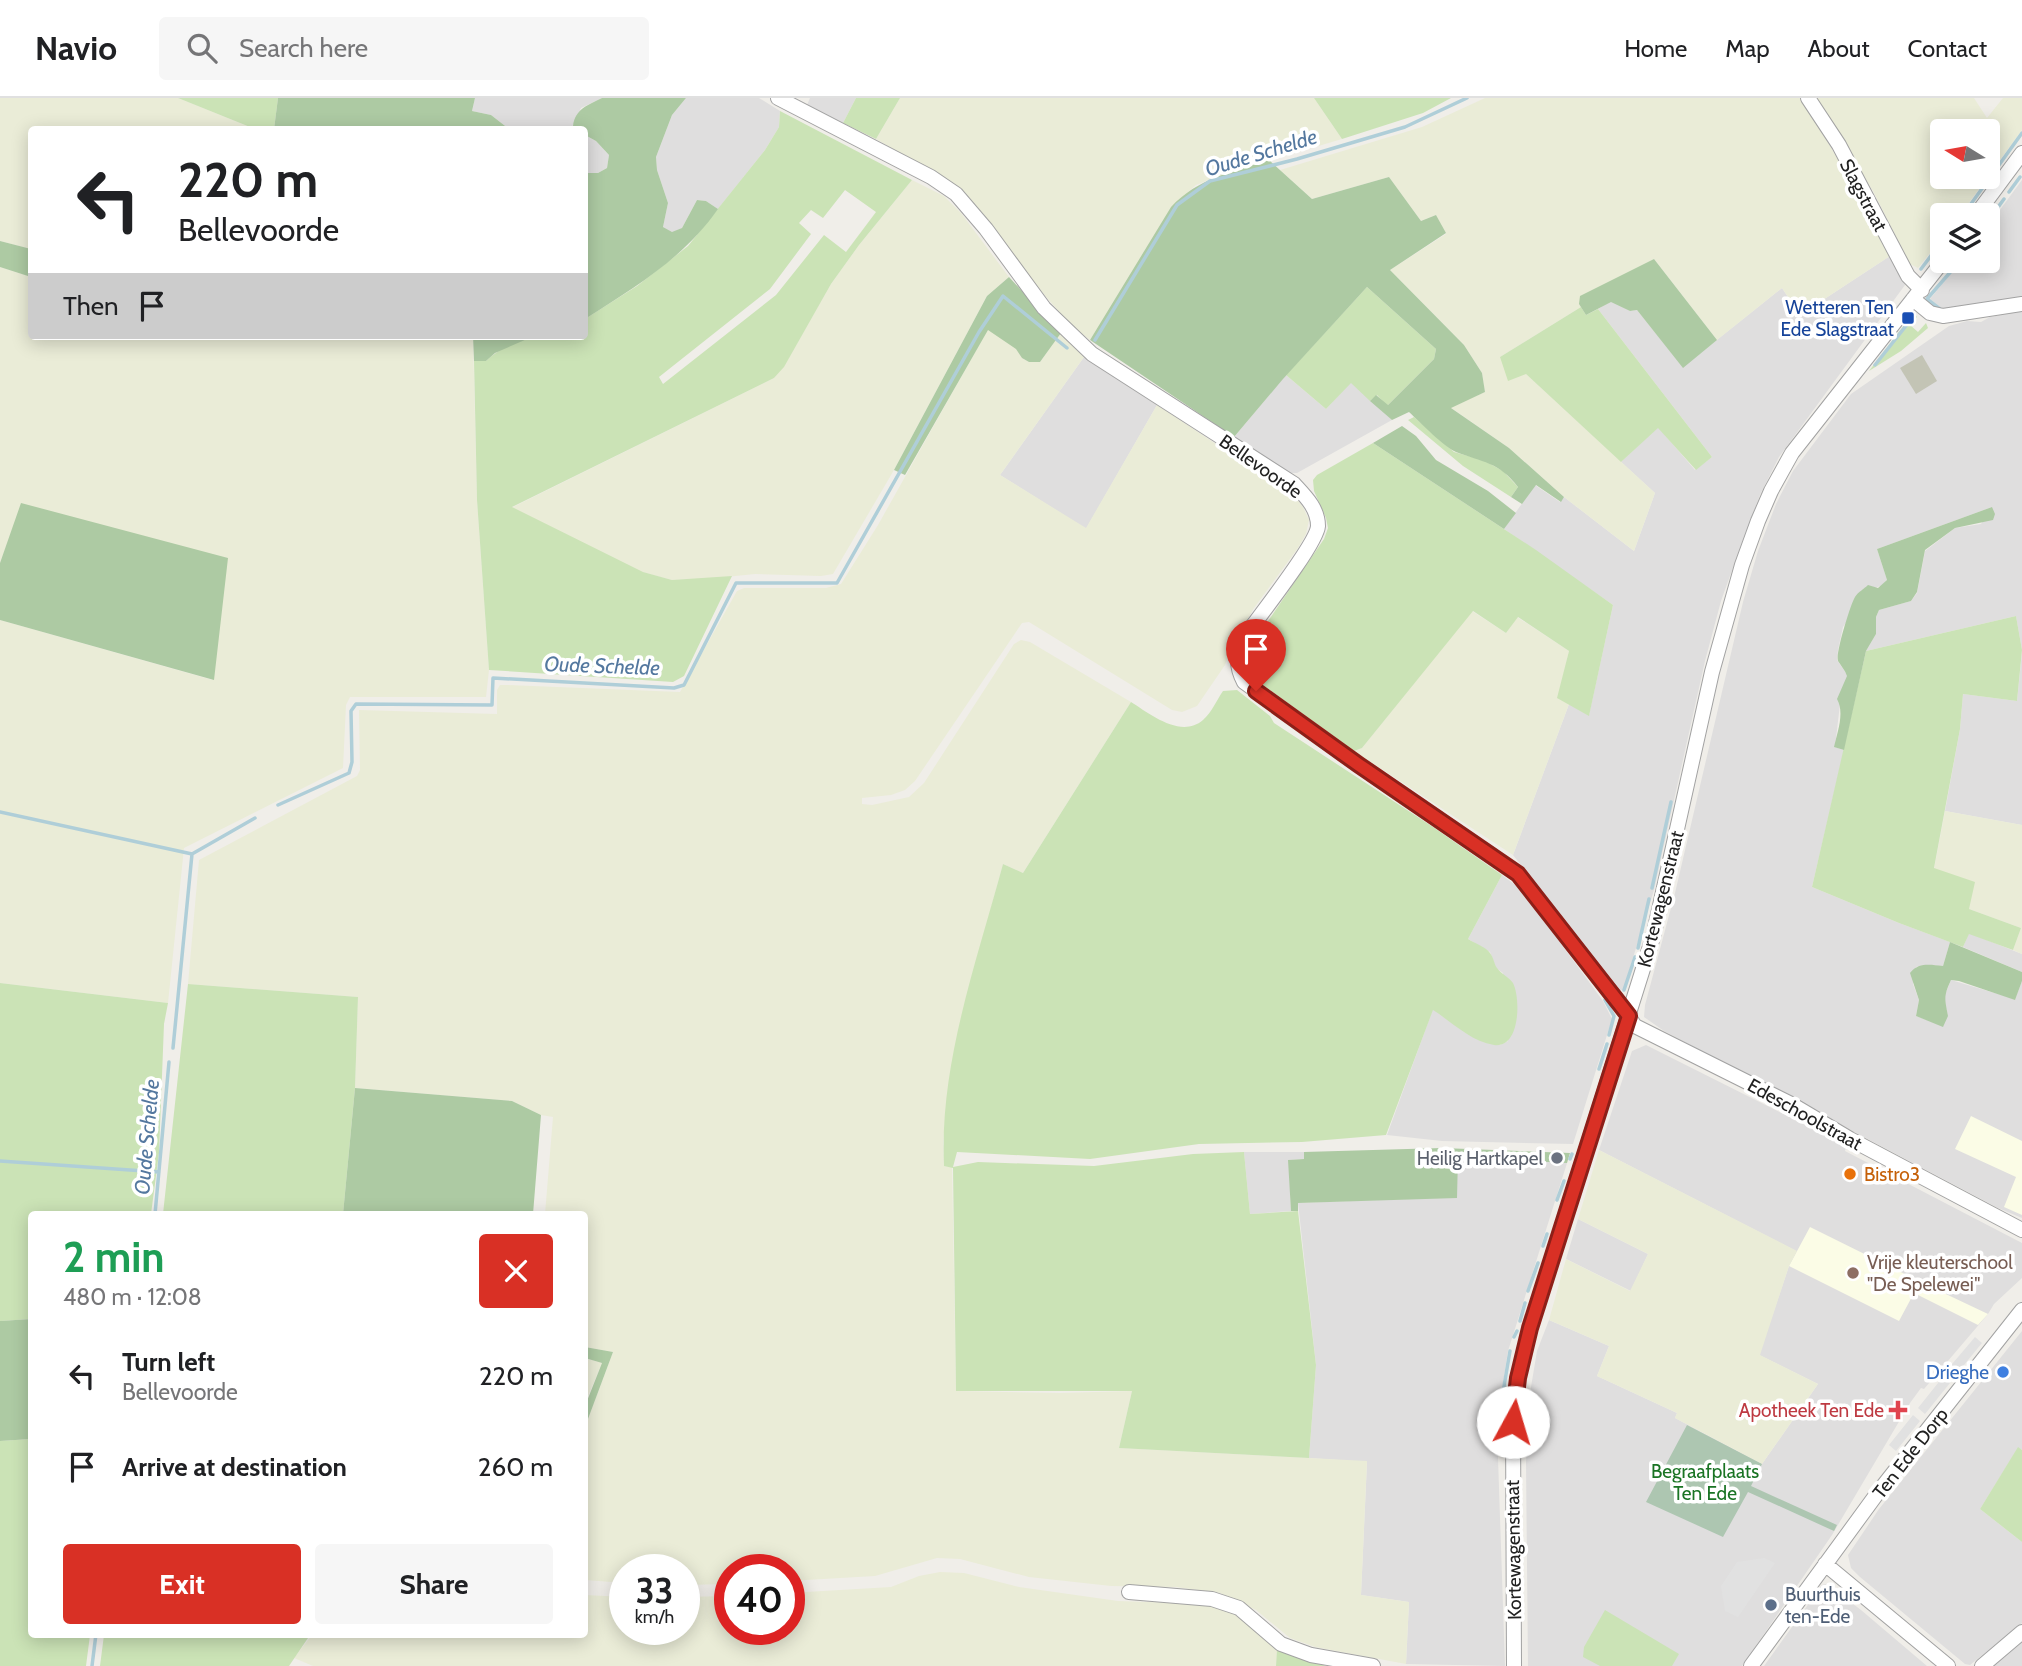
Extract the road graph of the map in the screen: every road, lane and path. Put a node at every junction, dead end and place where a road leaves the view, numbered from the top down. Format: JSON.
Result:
{"nodes":[{"id":1,"x":778,"y":98,"type":"edge"},
{"id":2,"x":1808,"y":98,"type":"edge"},
{"id":3,"x":2022,"y":153,"type":"edge"},
{"id":4,"x":1985,"y":203,"type":"edge"},
{"id":5,"x":1934,"y":273,"type":"edge"},
{"id":6,"x":1918,"y":295,"type":"junction"},
{"id":7,"x":2022,"y":304,"type":"edge"},
{"id":8,"x":1629,"y":1016,"type":"junction"},
{"id":9,"x":2022,"y":1230,"type":"edge"},
{"id":10,"x":2022,"y":1310,"type":"edge"},
{"id":11,"x":1825,"y":1564,"type":"junction"},
{"id":12,"x":1129,"y":1592,"type":"dead end"},
{"id":13,"x":2022,"y":1632,"type":"edge"},
{"id":14,"x":1373,"y":1666,"type":"edge"},
{"id":15,"x":1514,"y":1666,"type":"edge"},
{"id":16,"x":1751,"y":1666,"type":"edge"},
{"id":17,"x":1948,"y":1666,"type":"edge"},
{"id":18,"x":1982,"y":1666,"type":"edge"}],
"edges":[{"from":1,"to":8,"type":"street","name":"Bellevoorde"},
{"from":2,"to":6,"type":"street","name":"Slagstraat"},
{"from":3,"to":4,"type":"street"},
{"from":5,"to":6,"type":"street","name":"Kortewagenstraat"},
{"from":6,"to":7,"type":"street"},
{"from":6,"to":8,"type":"street","name":"Kortewagenstraat"},
{"from":8,"to":9,"type":"street","name":"Edeschoolstraat"},
{"from":8,"to":15,"type":"street","name":"Kortewagenstraat"},
{"from":10,"to":11,"type":"street","name":"Ten Ede Dorp"},
{"from":11,"to":16,"type":"street","name":"Ten Ede Dorp"},
{"from":11,"to":17,"type":"street"},
{"from":12,"to":14,"type":"street"},
{"from":13,"to":18,"type":"street"}]}
